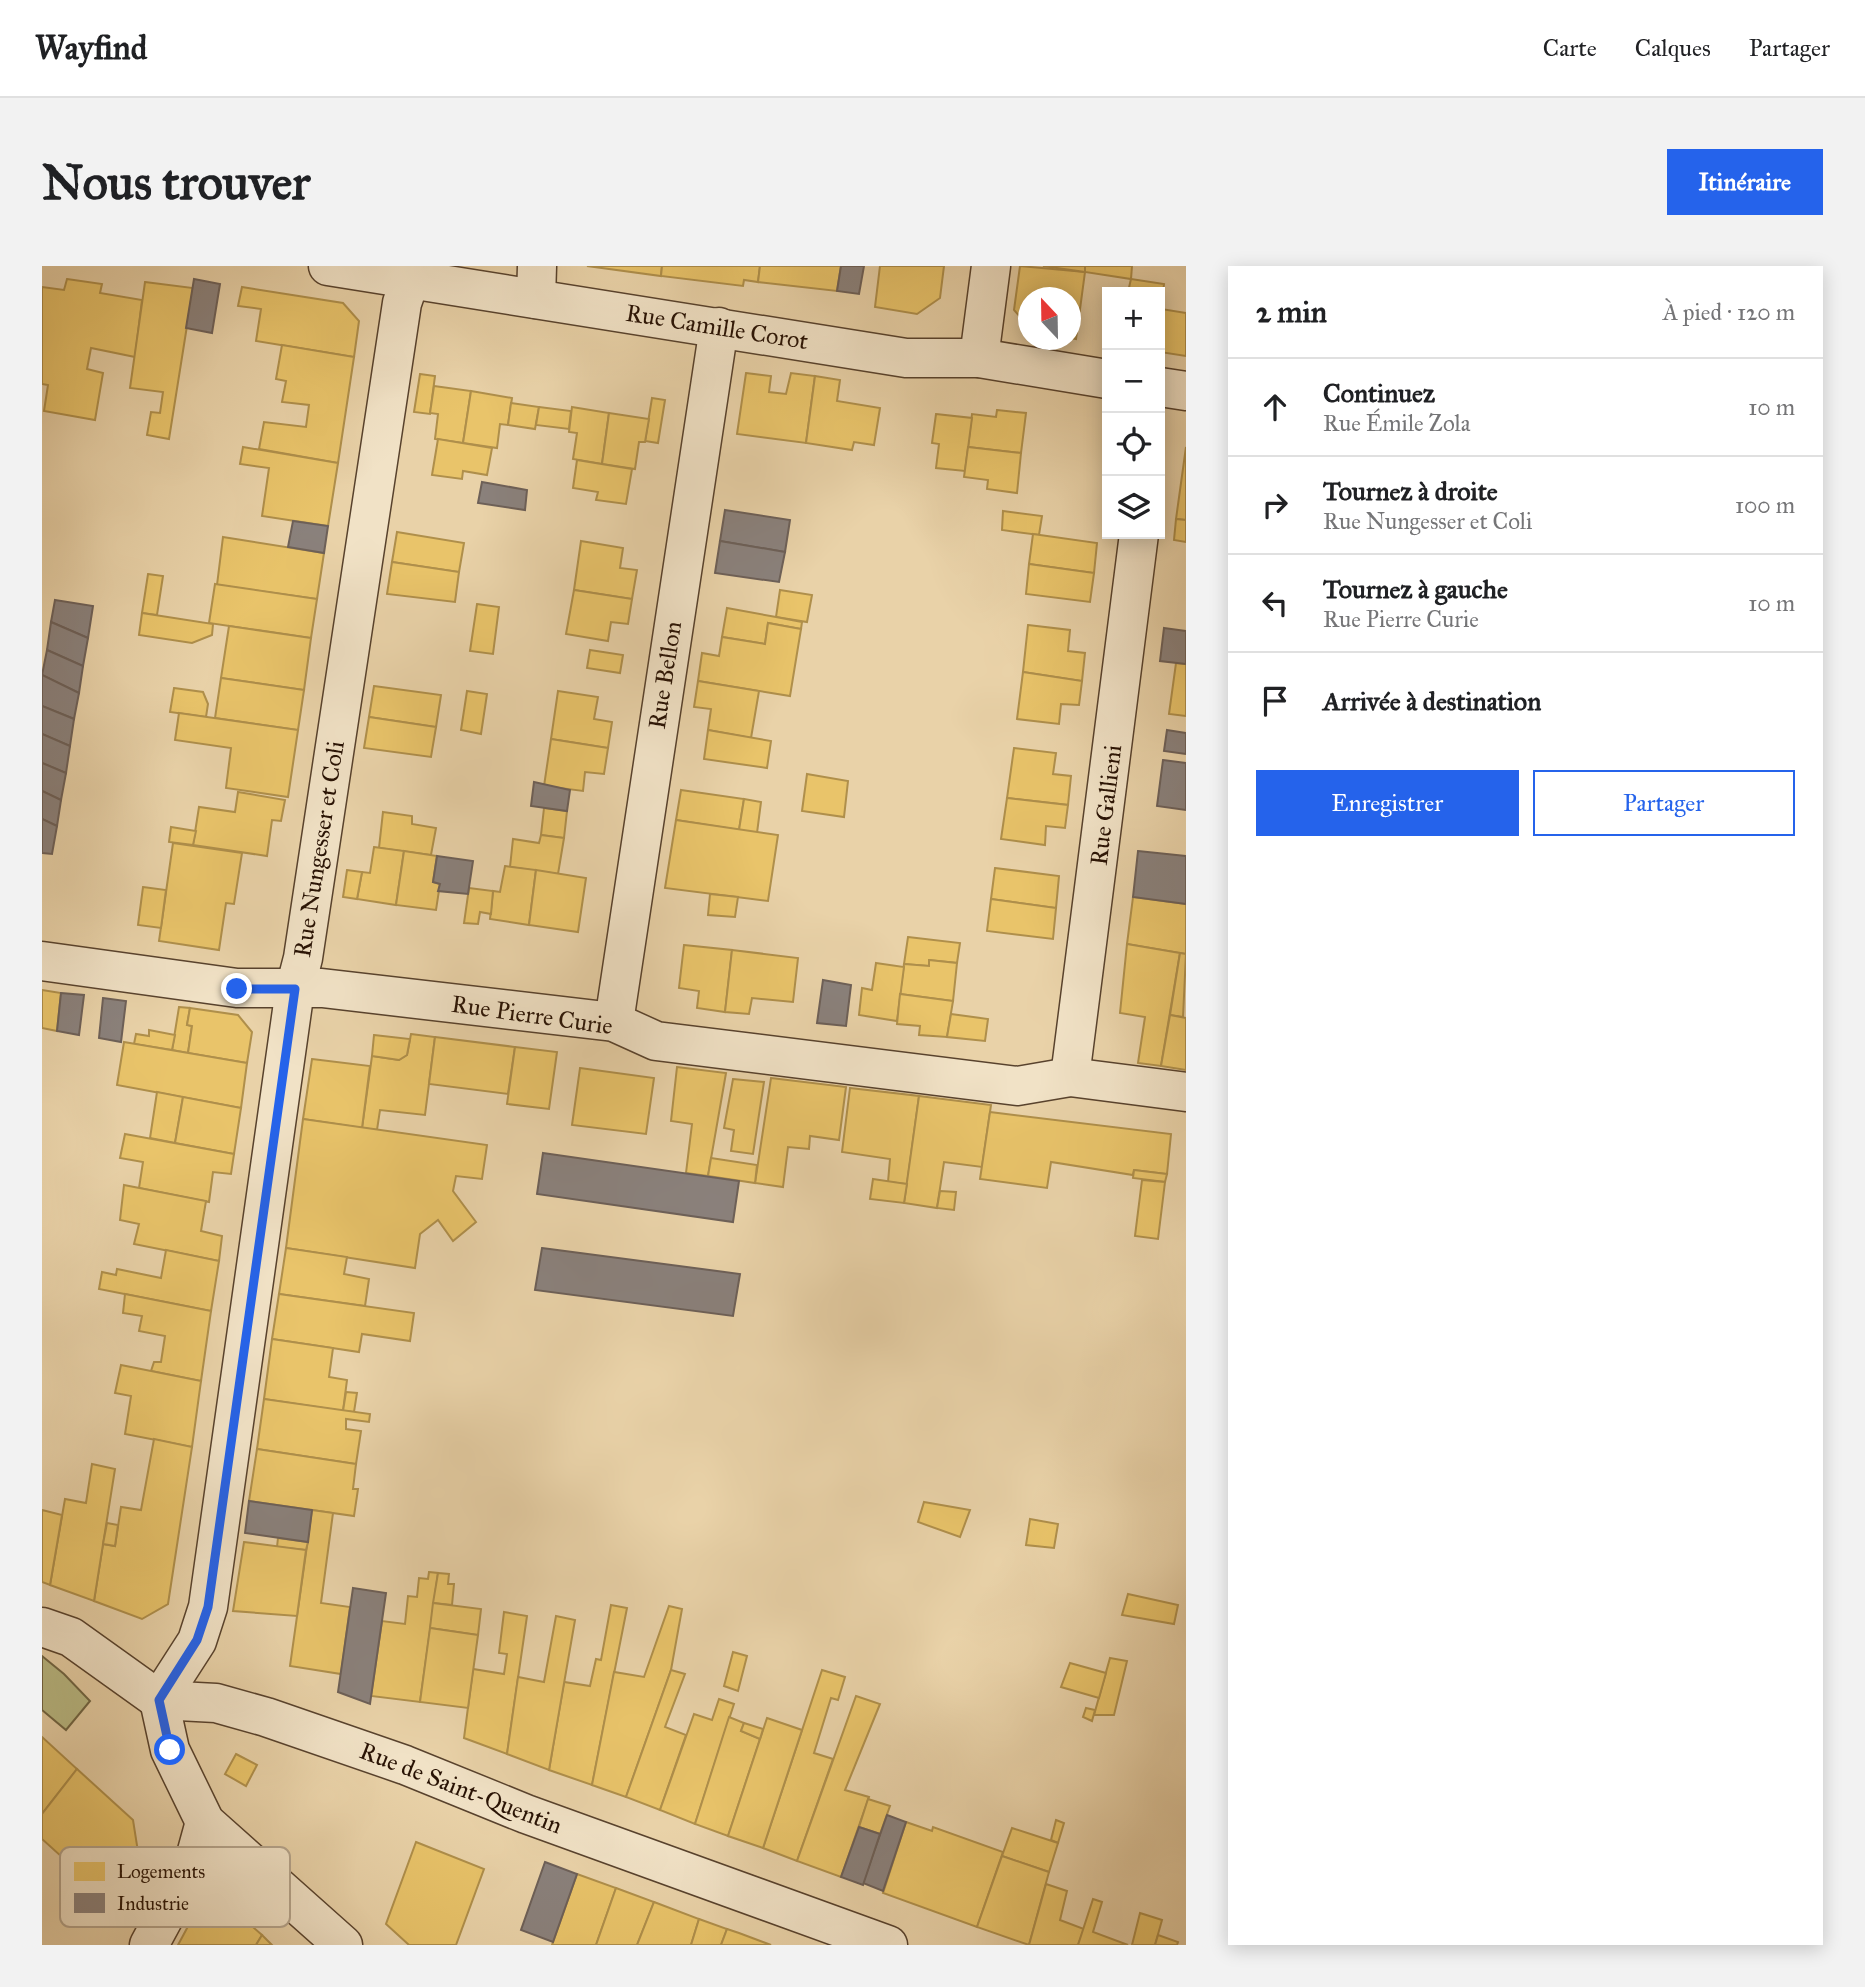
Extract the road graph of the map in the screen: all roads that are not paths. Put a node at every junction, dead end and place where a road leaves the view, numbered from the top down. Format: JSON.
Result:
{"nodes":[{"id":1,"x":328,"y":266,"type":"edge"},
{"id":2,"x":991,"y":266,"type":"edge"},
{"id":3,"x":410,"y":280,"type":"junction"},
{"id":4,"x":537,"y":283,"type":"edge"},
{"id":5,"x":719,"y":327,"type":"junction"},
{"id":6,"x":979,"y":358,"type":"junction"},
{"id":7,"x":1102,"y":378,"type":"edge"},
{"id":8,"x":1165,"y":388,"type":"edge"},
{"id":9,"x":1186,"y":391,"type":"edge"},
{"id":10,"x":1138,"y":539,"type":"edge"},
{"id":11,"x":42,"y":961,"type":"edge"},
{"id":12,"x":295,"y":989,"type":"junction"},
{"id":13,"x":614,"y":1022,"type":"junction"},
{"id":14,"x":1070,"y":1077,"type":"junction"},
{"id":15,"x":1186,"y":1092,"type":"edge"},
{"id":16,"x":42,"y":1627,"type":"edge"},
{"id":17,"x":159,"y":1700,"type":"junction"},
{"id":18,"x":205,"y":1822,"type":"junction"},
{"id":19,"x":198,"y":1847,"type":"edge"},
{"id":20,"x":233,"y":1847,"type":"edge"},
{"id":21,"x":290,"y":1898,"type":"edge"},
{"id":22,"x":159,"y":1927,"type":"edge"},
{"id":23,"x":149,"y":1945,"type":"edge"},
{"id":24,"x":343,"y":1945,"type":"edge"},
{"id":25,"x":888,"y":1945,"type":"edge"}],
"edges":[{"from":1,"to":3,"type":"street","name":"Rue Camille Corot"},
{"from":2,"to":6,"type":"street"},
{"from":3,"to":4,"type":"street","name":"Rue Camille Corot"},
{"from":3,"to":12,"type":"street","name":"Rue Nungesser et Coli"},
{"from":4,"to":5,"type":"street","name":"Rue Camille Corot"},
{"from":5,"to":6,"type":"street","name":"Rue Camille Corot"},
{"from":5,"to":13,"type":"street","name":"Rue Bellon"},
{"from":6,"to":7,"type":"street","name":"Rue Camille Corot"},
{"from":8,"to":9,"type":"street"},
{"from":10,"to":14,"type":"street","name":"Rue Gallieni"},
{"from":11,"to":12,"type":"street","name":"Rue Pierre Curie"},
{"from":12,"to":13,"type":"street","name":"Rue Pierre Curie"},
{"from":12,"to":17,"type":"street","name":"Rue Nungesser et Coli"},
{"from":13,"to":14,"type":"street","name":"Rue Pierre Curie"},
{"from":14,"to":15,"type":"street","name":"Rue Pierre Curie"},
{"from":16,"to":17,"type":"street"},
{"from":17,"to":18,"type":"street"},
{"from":17,"to":25,"type":"street","name":"Rue de Saint-Quentin"},
{"from":18,"to":19,"type":"street"},
{"from":18,"to":20,"type":"street"},
{"from":21,"to":24,"type":"street"},
{"from":22,"to":23,"type":"street"}]}
